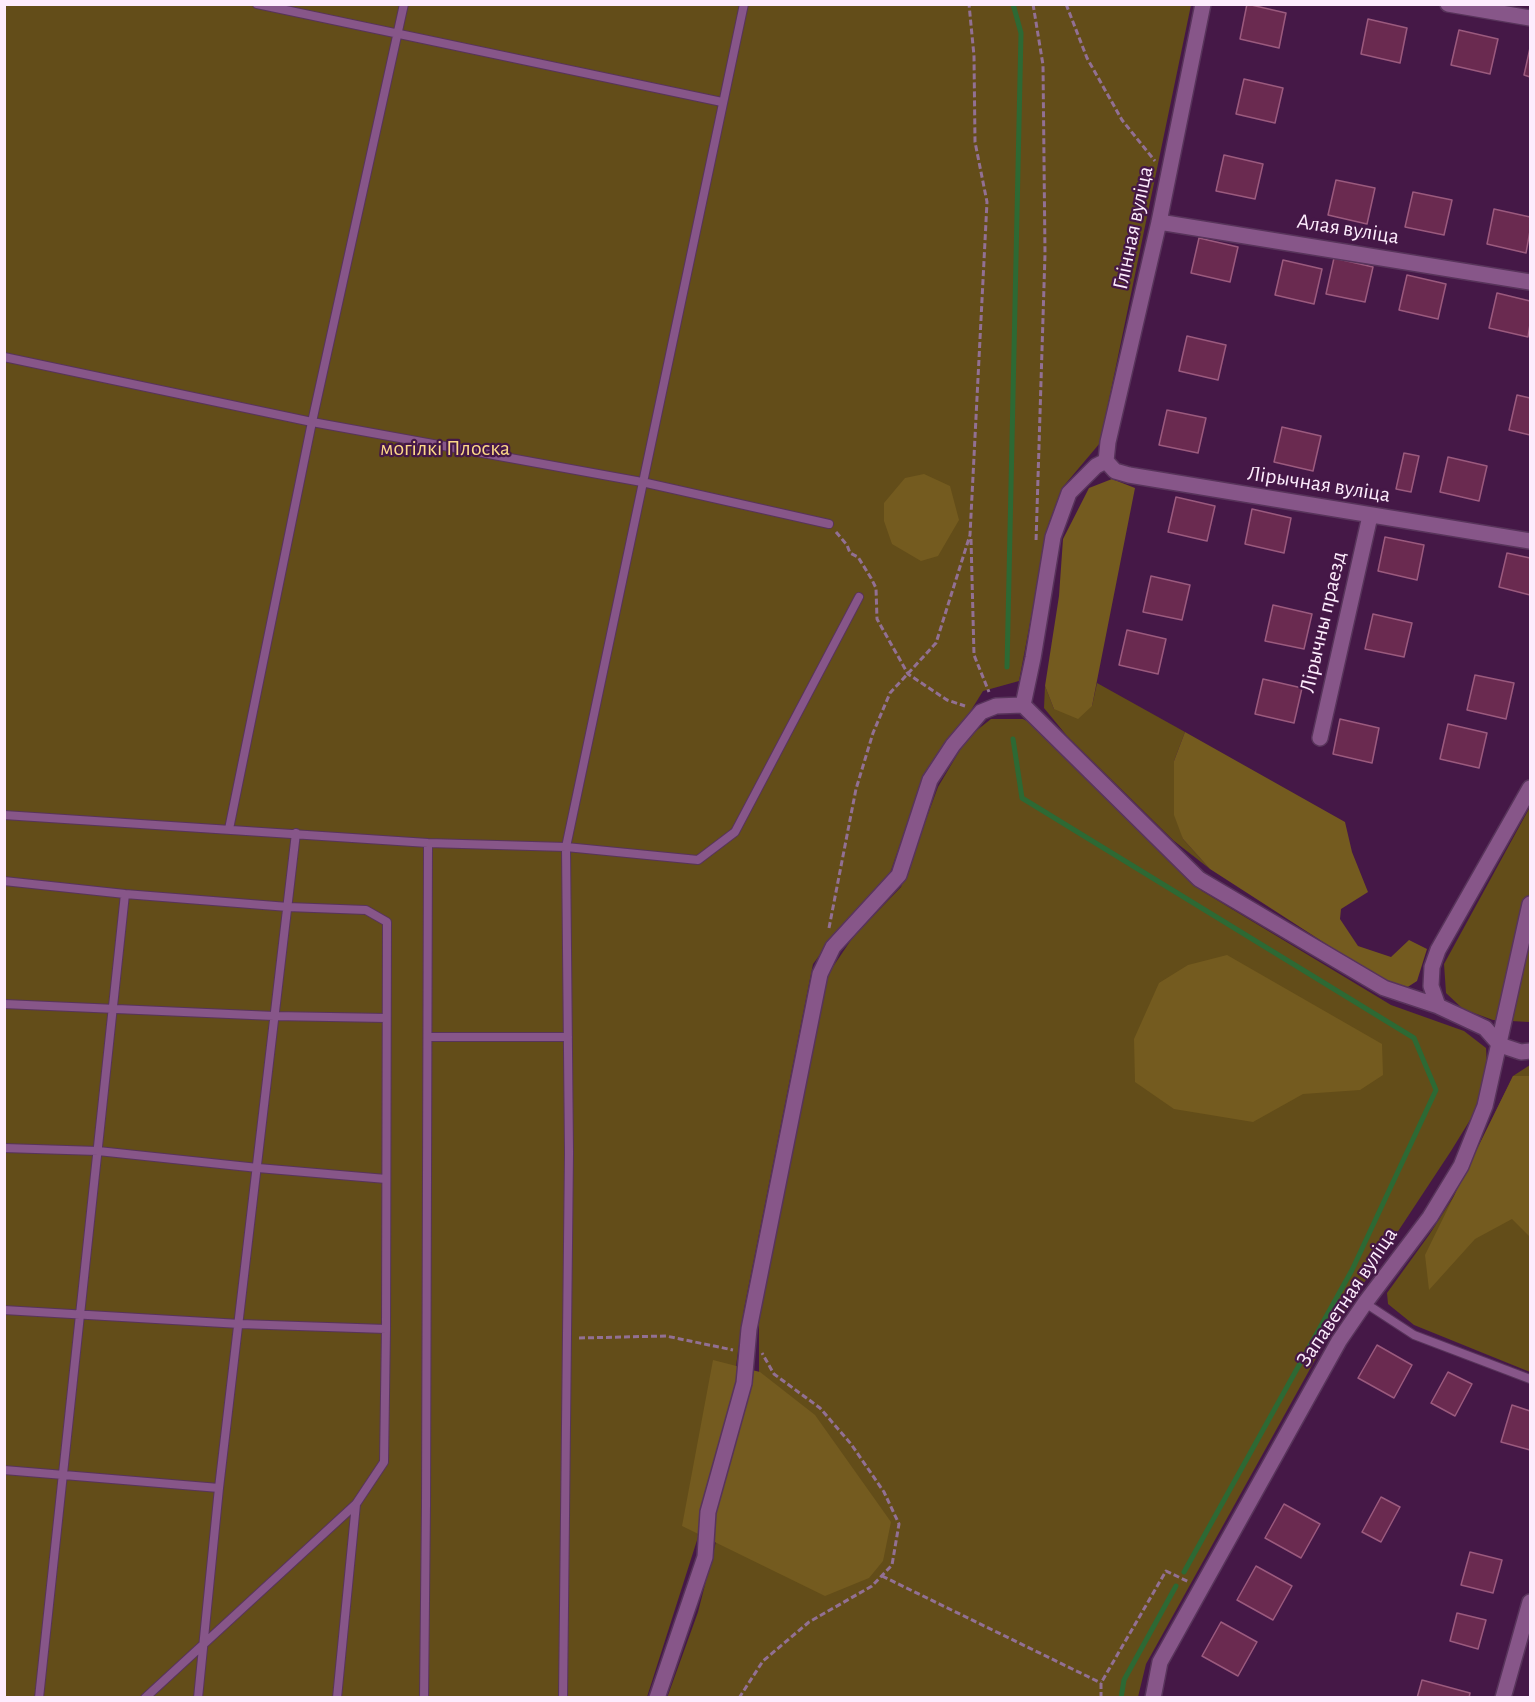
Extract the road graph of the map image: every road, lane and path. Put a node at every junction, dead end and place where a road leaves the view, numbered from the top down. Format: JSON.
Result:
{"nodes":[{"id":1,"x":257,"y":4,"type":"edge"},
{"id":2,"x":404,"y":4,"type":"edge"},
{"id":3,"x":744,"y":4,"type":"edge"},
{"id":4,"x":969,"y":4,"type":"edge"},
{"id":5,"x":1033,"y":4,"type":"edge"},
{"id":6,"x":1065,"y":4,"type":"edge"},
{"id":7,"x":1203,"y":4,"type":"edge"},
{"id":8,"x":1448,"y":4,"type":"edge"},
{"id":9,"x":1530,"y":18,"type":"edge"},
{"id":10,"x":397,"y":34,"type":"junction"},
{"id":11,"x":722,"y":102,"type":"junction"},
{"id":12,"x":1167,"y":177,"type":"junction"},
{"id":13,"x":1159,"y":222,"type":"junction"},
{"id":14,"x":1530,"y":282,"type":"edge"},
{"id":15,"x":4,"y":357,"type":"edge"},
{"id":16,"x":312,"y":422,"type":"junction"},
{"id":17,"x":1106,"y":460,"type":"junction"},
{"id":18,"x":642,"y":482,"type":"junction"},
{"id":19,"x":1370,"y":516,"type":"junction"},
{"id":20,"x":829,"y":524,"type":"dead end"},
{"id":21,"x":970,"y":535,"type":"junction"},
{"id":22,"x":1530,"y":541,"type":"edge"},
{"id":23,"x":1037,"y":546,"type":"dead end"},
{"id":24,"x":859,"y":597,"type":"dead end"},
{"id":25,"x":908,"y":674,"type":"junction"},
{"id":26,"x":1023,"y":705,"type":"junction"},
{"id":27,"x":996,"y":706,"type":"junction"},
{"id":28,"x":981,"y":712,"type":"junction"},
{"id":29,"x":1320,"y":738,"type":"dead end"},
{"id":30,"x":1530,"y":788,"type":"edge"},
{"id":31,"x":4,"y":815,"type":"edge"},
{"id":32,"x":229,"y":829,"type":"junction"},
{"id":33,"x":296,"y":833,"type":"junction"},
{"id":34,"x":428,"y":843,"type":"junction"},
{"id":35,"x":566,"y":848,"type":"junction"},
{"id":36,"x":4,"y":881,"type":"edge"},
{"id":37,"x":125,"y":894,"type":"junction"},
{"id":38,"x":1530,"y":904,"type":"edge"},
{"id":39,"x":288,"y":907,"type":"junction"},
{"id":40,"x":829,"y":928,"type":"dead end"},
{"id":41,"x":4,"y":1004,"type":"edge"},
{"id":42,"x":1438,"y":1006,"type":"junction"},
{"id":43,"x":112,"y":1010,"type":"junction"},
{"id":44,"x":274,"y":1016,"type":"junction"},
{"id":45,"x":386,"y":1018,"type":"junction"},
{"id":46,"x":428,"y":1037,"type":"junction"},
{"id":47,"x":568,"y":1037,"type":"junction"},
{"id":48,"x":1500,"y":1045,"type":"junction"},
{"id":49,"x":1530,"y":1051,"type":"edge"},
{"id":50,"x":4,"y":1148,"type":"edge"},
{"id":51,"x":98,"y":1151,"type":"junction"},
{"id":52,"x":258,"y":1168,"type":"junction"},
{"id":53,"x":386,"y":1179,"type":"junction"},
{"id":54,"x":1365,"y":1303,"type":"junction"},
{"id":55,"x":4,"y":1310,"type":"edge"},
{"id":56,"x":81,"y":1316,"type":"junction"},
{"id":57,"x":240,"y":1324,"type":"junction"},
{"id":58,"x":387,"y":1329,"type":"junction"},
{"id":59,"x":749,"y":1329,"type":"junction"},
{"id":60,"x":567,"y":1338,"type":"junction"},
{"id":61,"x":747,"y":1354,"type":"junction"},
{"id":62,"x":1530,"y":1379,"type":"edge"},
{"id":63,"x":4,"y":1470,"type":"edge"},
{"id":64,"x":63,"y":1475,"type":"junction"},
{"id":65,"x":219,"y":1488,"type":"junction"},
{"id":66,"x":356,"y":1504,"type":"junction"},
{"id":67,"x":882,"y":1576,"type":"junction"},
{"id":68,"x":1201,"y":1588,"type":"junction"},
{"id":69,"x":1530,"y":1602,"type":"edge"},
{"id":70,"x":204,"y":1642,"type":"junction"},
{"id":71,"x":1101,"y":1683,"type":"junction"},
{"id":72,"x":39,"y":1698,"type":"edge"},
{"id":73,"x":145,"y":1698,"type":"edge"},
{"id":74,"x":198,"y":1698,"type":"edge"},
{"id":75,"x":337,"y":1698,"type":"edge"},
{"id":76,"x":424,"y":1698,"type":"edge"},
{"id":77,"x":563,"y":1698,"type":"edge"},
{"id":78,"x":657,"y":1698,"type":"edge"},
{"id":79,"x":739,"y":1698,"type":"edge"},
{"id":80,"x":1101,"y":1698,"type":"edge"},
{"id":81,"x":1153,"y":1698,"type":"edge"},
{"id":82,"x":1503,"y":1698,"type":"edge"}],
"edges":[{"from":1,"to":10,"type":"lane"},
{"from":2,"to":10,"type":"lane"},
{"from":3,"to":11,"type":"lane"},
{"from":4,"to":21,"type":"path"},
{"from":5,"to":23,"type":"path"},
{"from":6,"to":12,"type":"path"},
{"from":7,"to":12,"type":"street","name":"Глінная вуліца"},
{"from":8,"to":9,"type":"street"},
{"from":10,"to":11,"type":"lane"},
{"from":10,"to":16,"type":"lane"},
{"from":11,"to":18,"type":"lane"},
{"from":12,"to":13,"type":"street","name":"Глінная вуліца"},
{"from":13,"to":14,"type":"street","name":"Алая вуліца"},
{"from":13,"to":17,"type":"street","name":"Глінная вуліца"},
{"from":15,"to":16,"type":"lane"},
{"from":16,"to":18,"type":"lane"},
{"from":16,"to":32,"type":"lane"},
{"from":17,"to":19,"type":"street","name":"Лірычная вуліца"},
{"from":17,"to":26,"type":"street"},
{"from":18,"to":20,"type":"lane"},
{"from":18,"to":35,"type":"lane"},
{"from":19,"to":22,"type":"street","name":"Лірычная вуліца"},
{"from":19,"to":29,"type":"street","name":"Лірычны праезд"},
{"from":21,"to":25,"type":"path"},
{"from":21,"to":27,"type":"path"},
{"from":24,"to":35,"type":"lane"},
{"from":25,"to":28,"type":"path"},
{"from":25,"to":40,"type":"path"},
{"from":26,"to":27,"type":"street"},
{"from":26,"to":42,"type":"street"},
{"from":27,"to":28,"type":"street"},
{"from":28,"to":59,"type":"street"},
{"from":30,"to":42,"type":"street"},
{"from":31,"to":32,"type":"lane"},
{"from":32,"to":33,"type":"lane"},
{"from":33,"to":34,"type":"lane"},
{"from":33,"to":39,"type":"lane"},
{"from":34,"to":35,"type":"lane"},
{"from":34,"to":46,"type":"lane"},
{"from":35,"to":47,"type":"lane"},
{"from":36,"to":37,"type":"lane"},
{"from":37,"to":39,"type":"lane"},
{"from":37,"to":43,"type":"lane"},
{"from":38,"to":48,"type":"street","name":"Запаветная вуліца"},
{"from":39,"to":44,"type":"lane"},
{"from":39,"to":45,"type":"lane"},
{"from":41,"to":43,"type":"lane"},
{"from":42,"to":48,"type":"street"},
{"from":43,"to":44,"type":"lane"},
{"from":43,"to":51,"type":"lane"},
{"from":44,"to":45,"type":"lane"},
{"from":44,"to":52,"type":"lane"},
{"from":45,"to":53,"type":"lane"},
{"from":46,"to":47,"type":"lane"},
{"from":46,"to":76,"type":"lane"},
{"from":47,"to":60,"type":"lane"},
{"from":48,"to":49,"type":"street"},
{"from":48,"to":54,"type":"street","name":"Запаветная вуліца"},
{"from":50,"to":51,"type":"lane"},
{"from":51,"to":52,"type":"lane"},
{"from":51,"to":56,"type":"lane"},
{"from":52,"to":53,"type":"lane"},
{"from":52,"to":57,"type":"lane"},
{"from":53,"to":58,"type":"lane"},
{"from":54,"to":62,"type":"lane"},
{"from":54,"to":68,"type":"street","name":"Запаветная вуліца"},
{"from":55,"to":56,"type":"lane"},
{"from":56,"to":57,"type":"lane"},
{"from":56,"to":64,"type":"lane"},
{"from":57,"to":58,"type":"lane"},
{"from":57,"to":65,"type":"lane"},
{"from":58,"to":66,"type":"lane"},
{"from":59,"to":61,"type":"street"},
{"from":59,"to":67,"type":"path"},
{"from":60,"to":61,"type":"path"},
{"from":60,"to":77,"type":"lane"},
{"from":61,"to":78,"type":"street"},
{"from":63,"to":64,"type":"lane"},
{"from":64,"to":65,"type":"lane"},
{"from":64,"to":72,"type":"lane"},
{"from":65,"to":70,"type":"lane"},
{"from":66,"to":70,"type":"lane"},
{"from":66,"to":75,"type":"lane"},
{"from":67,"to":71,"type":"path"},
{"from":67,"to":79,"type":"path"},
{"from":68,"to":71,"type":"path"},
{"from":68,"to":81,"type":"street","name":"Запаветная вуліца"},
{"from":69,"to":82,"type":"street"},
{"from":70,"to":73,"type":"lane"},
{"from":70,"to":74,"type":"lane"},
{"from":71,"to":80,"type":"path"}]}
